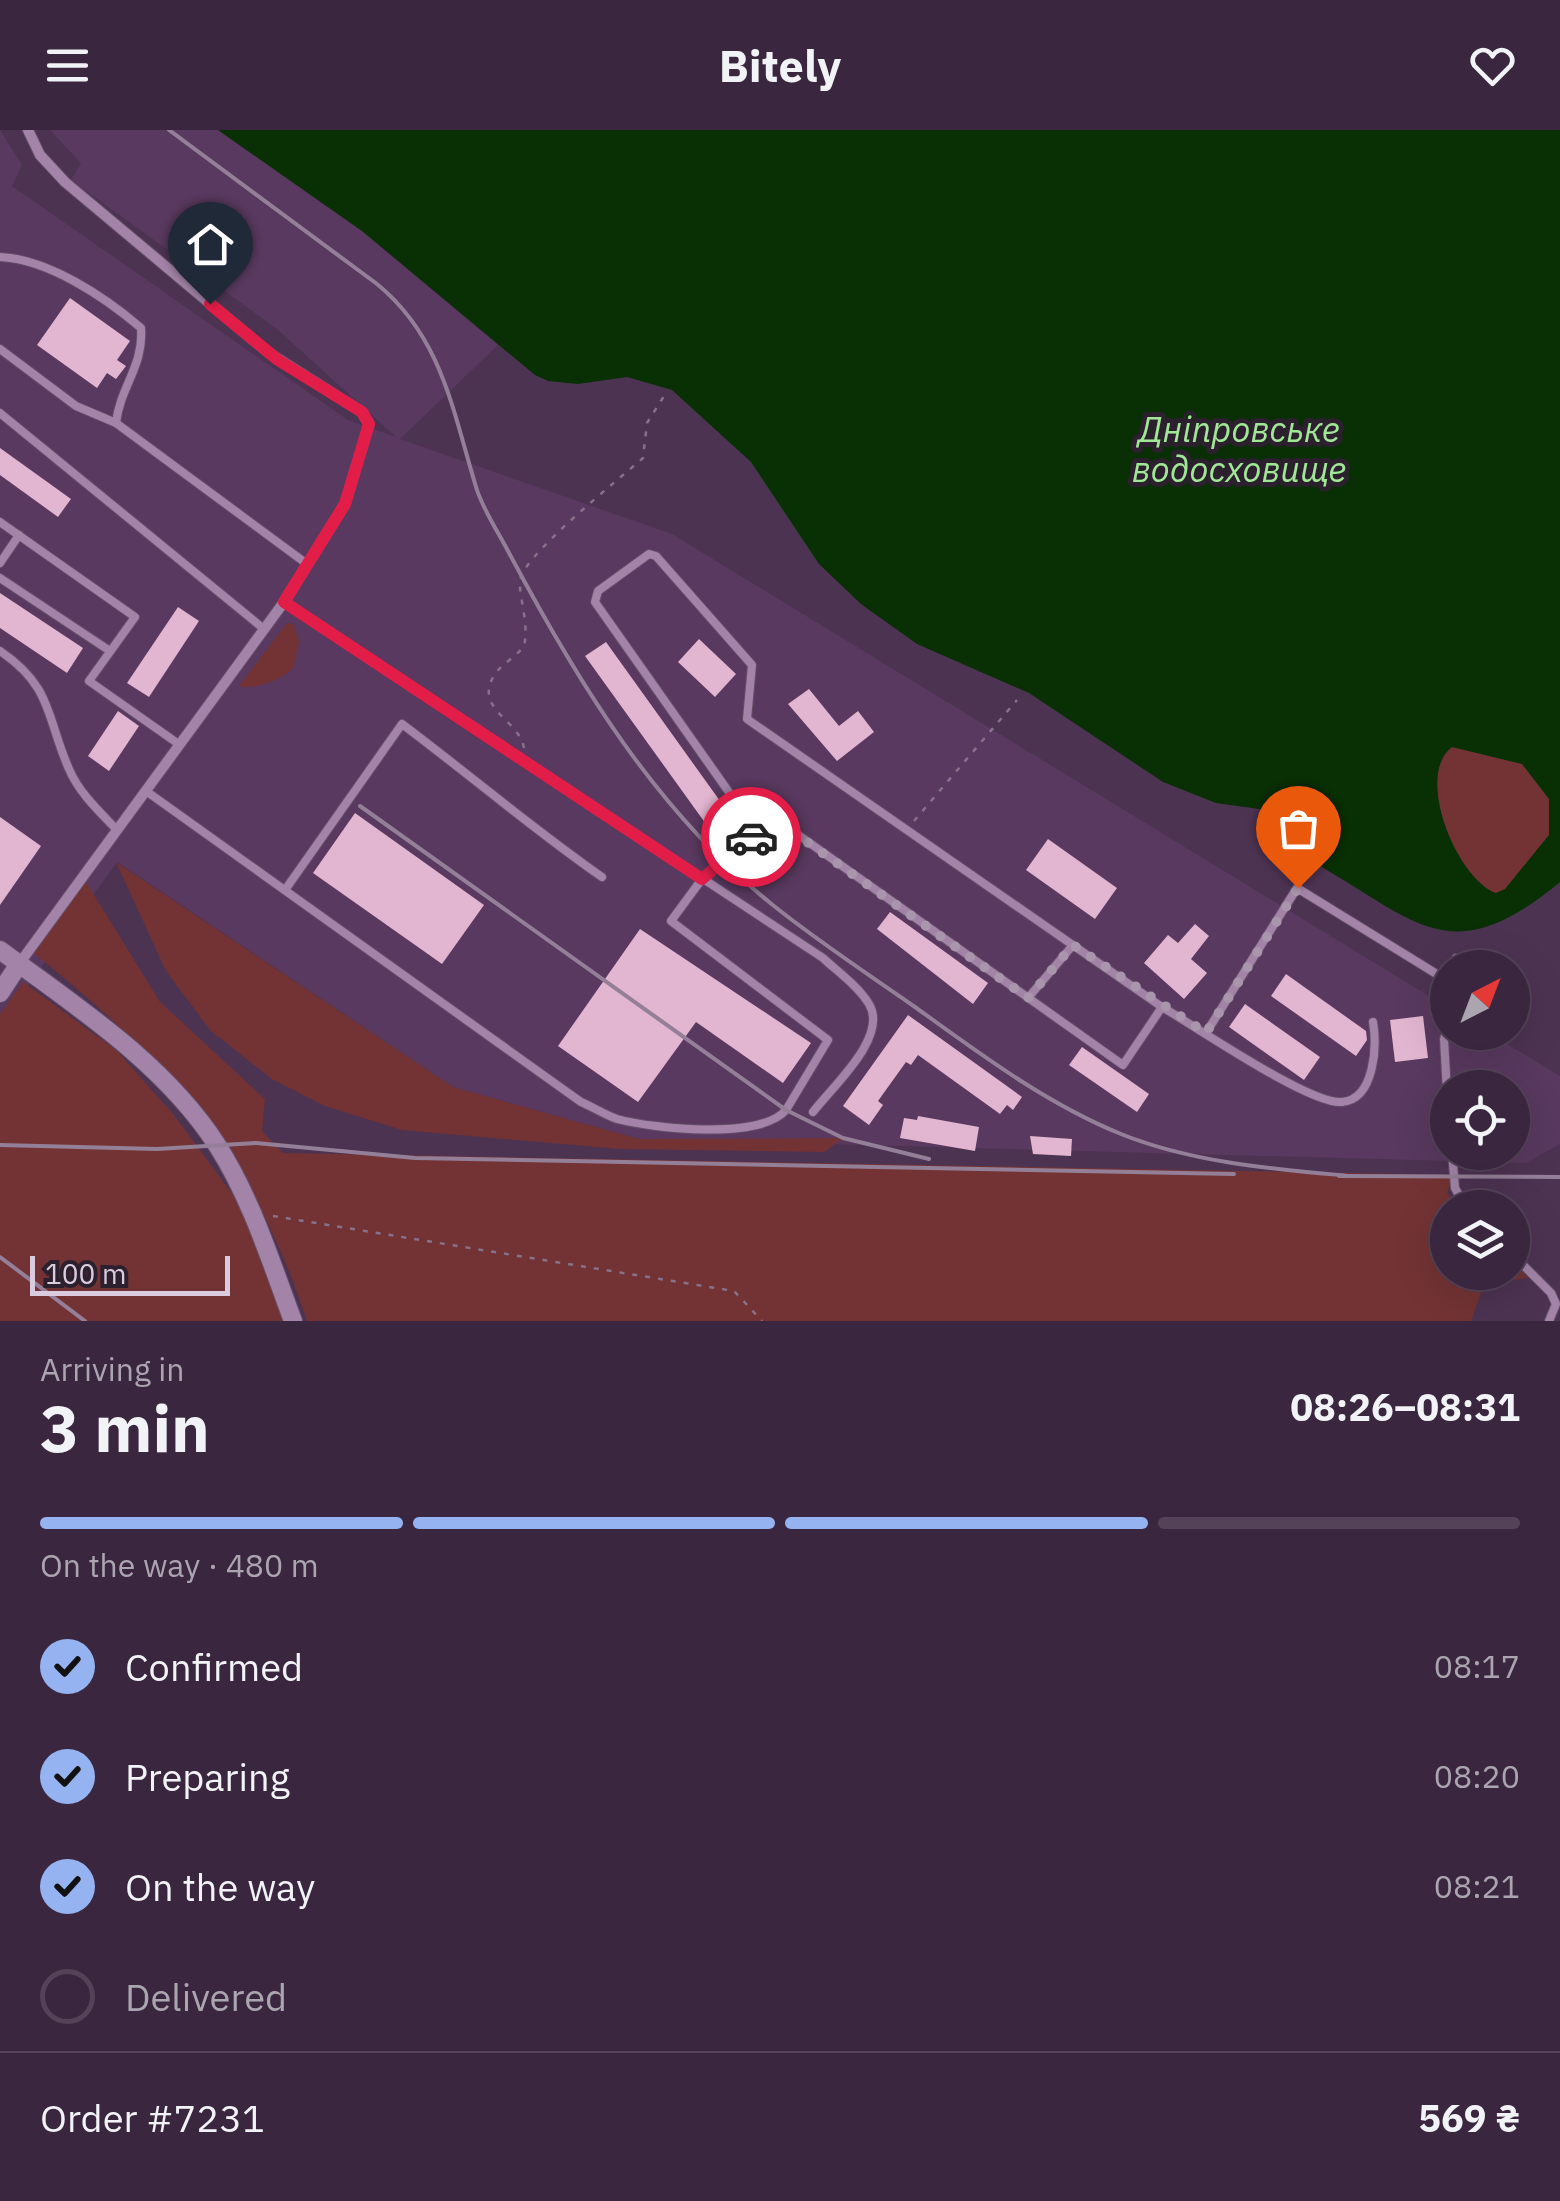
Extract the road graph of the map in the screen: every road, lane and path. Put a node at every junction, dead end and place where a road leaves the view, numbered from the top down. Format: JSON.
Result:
{"nodes":[{"id":1,"x":28,"y":130,"type":"edge"},
{"id":2,"x":0,"y":256,"type":"edge"},
{"id":3,"x":0,"y":349,"type":"edge"},
{"id":4,"x":664,"y":396,"type":"dead end"},
{"id":5,"x":0,"y":412,"type":"edge"},
{"id":6,"x":116,"y":423,"type":"junction"},
{"id":7,"x":0,"y":522,"type":"edge"},
{"id":8,"x":19,"y":535,"type":"junction"},
{"id":9,"x":0,"y":563,"type":"edge"},
{"id":10,"x":307,"y":564,"type":"junction"},
{"id":11,"x":0,"y":578,"type":"edge"},
{"id":12,"x":284,"y":602,"type":"junction"},
{"id":13,"x":264,"y":628,"type":"junction"},
{"id":14,"x":0,"y":651,"type":"edge"},
{"id":15,"x":110,"y":651,"type":"junction"},
{"id":16,"x":1017,"y":700,"type":"dead end"},
{"id":17,"x":180,"y":745,"type":"junction"},
{"id":18,"x":521,"y":759,"type":"junction"},
{"id":19,"x":146,"y":791,"type":"junction"},
{"id":20,"x":117,"y":830,"type":"junction"},
{"id":21,"x":907,"y":830,"type":"junction"},
{"id":22,"x":756,"y":832,"type":"junction"},
{"id":23,"x":602,"y":878,"type":"dead end"},
{"id":24,"x":702,"y":879,"type":"junction"},
{"id":25,"x":285,"y":890,"type":"junction"},
{"id":26,"x":1073,"y":945,"type":"junction"},
{"id":27,"x":0,"y":950,"type":"edge"},
{"id":28,"x":20,"y":964,"type":"junction"},
{"id":29,"x":1430,"y":969,"type":"edge"},
{"id":30,"x":0,"y":993,"type":"edge"},
{"id":31,"x":1028,"y":998,"type":"junction"},
{"id":32,"x":1162,"y":1007,"type":"junction"},
{"id":33,"x":1373,"y":1022,"type":"dead end"},
{"id":34,"x":1206,"y":1033,"type":"junction"},
{"id":35,"x":814,"y":1112,"type":"dead end"},
{"id":36,"x":250,"y":1212,"type":"junction"},
{"id":37,"x":1530,"y":1272,"type":"edge"},
{"id":38,"x":292,"y":1321,"type":"edge"},
{"id":39,"x":762,"y":1321,"type":"edge"},
{"id":40,"x":1549,"y":1321,"type":"edge"}],
"edges":[{"from":1,"to":10,"type":"street"},
{"from":2,"to":6,"type":"lane"},
{"from":3,"to":6,"type":"lane"},
{"from":4,"to":18,"type":"path"},
{"from":5,"to":13,"type":"lane"},
{"from":6,"to":10,"type":"lane"},
{"from":7,"to":8,"type":"lane"},
{"from":8,"to":9,"type":"lane"},
{"from":8,"to":15,"type":"lane"},
{"from":10,"to":12,"type":"street"},
{"from":11,"to":15,"type":"lane"},
{"from":12,"to":13,"type":"street"},
{"from":12,"to":18,"type":"lane"},
{"from":13,"to":17,"type":"street"},
{"from":14,"to":20,"type":"lane"},
{"from":15,"to":17,"type":"lane"},
{"from":16,"to":21,"type":"path"},
{"from":17,"to":19,"type":"street"},
{"from":18,"to":24,"type":"lane"},
{"from":19,"to":20,"type":"street"},
{"from":19,"to":25,"type":"lane"},
{"from":20,"to":28,"type":"street"},
{"from":21,"to":22,"type":"lane"},
{"from":21,"to":26,"type":"lane"},
{"from":22,"to":24,"type":"lane"},
{"from":22,"to":31,"type":"lane"},
{"from":23,"to":25,"type":"lane"},
{"from":24,"to":25,"type":"lane"},
{"from":24,"to":35,"type":"lane"},
{"from":26,"to":31,"type":"lane"},
{"from":26,"to":32,"type":"lane"},
{"from":27,"to":28,"type":"street"},
{"from":28,"to":30,"type":"street"},
{"from":28,"to":36,"type":"street"},
{"from":29,"to":34,"type":"lane"},
{"from":31,"to":32,"type":"lane"},
{"from":32,"to":34,"type":"lane"},
{"from":33,"to":34,"type":"lane"},
{"from":36,"to":38,"type":"street"},
{"from":36,"to":39,"type":"path"},
{"from":37,"to":40,"type":"lane"}]}
